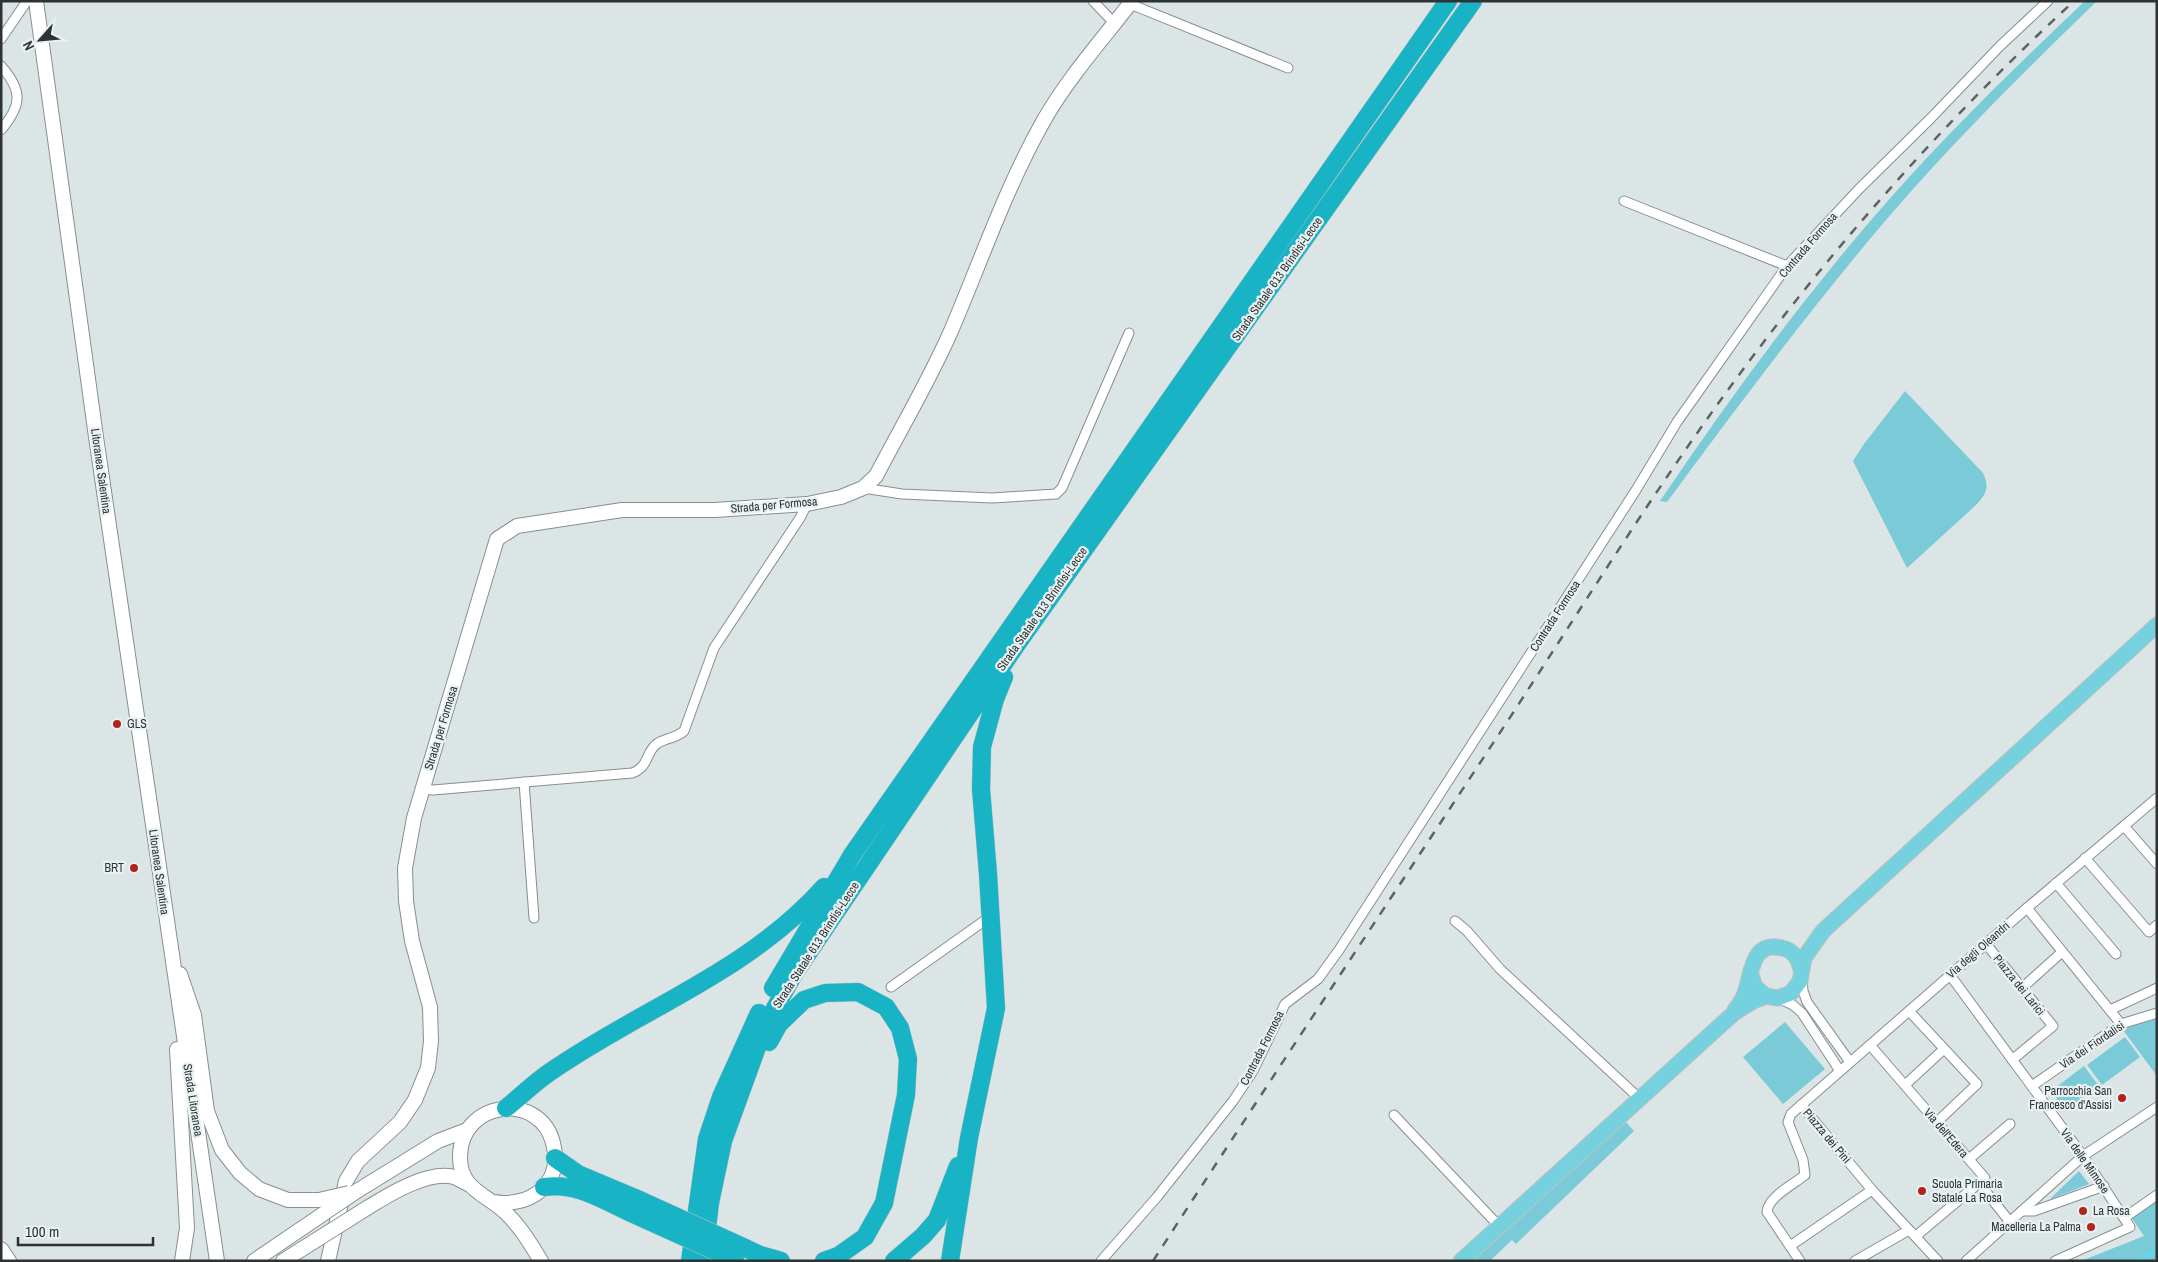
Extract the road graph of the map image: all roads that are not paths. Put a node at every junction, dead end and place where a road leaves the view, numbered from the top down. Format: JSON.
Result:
{"nodes":[{"id":1,"x":27,"y":1,"type":"edge"},
{"id":2,"x":36,"y":1,"type":"edge"},
{"id":3,"x":1093,"y":1,"type":"edge"},
{"id":4,"x":1448,"y":1,"type":"edge"},
{"id":5,"x":1473,"y":1,"type":"edge"},
{"id":6,"x":2048,"y":1,"type":"edge"},
{"id":7,"x":1131,"y":3,"type":"edge"},
{"id":8,"x":1115,"y":24,"type":"junction"},
{"id":9,"x":1,"y":39,"type":"edge"},
{"id":10,"x":1,"y":66,"type":"edge"},
{"id":11,"x":1288,"y":68,"type":"dead end"},
{"id":12,"x":1,"y":130,"type":"edge"},
{"id":13,"x":1624,"y":201,"type":"dead end"},
{"id":14,"x":1787,"y":266,"type":"junction"},
{"id":15,"x":1129,"y":333,"type":"dead end"},
{"id":16,"x":863,"y":488,"type":"junction"},
{"id":17,"x":807,"y":504,"type":"junction"},
{"id":18,"x":2157,"y":625,"type":"edge"},
{"id":19,"x":1018,"y":644,"type":"junction"},
{"id":20,"x":524,"y":782,"type":"junction"},
{"id":21,"x":423,"y":789,"type":"junction"},
{"id":22,"x":2157,"y":798,"type":"edge"},
{"id":23,"x":2124,"y":826,"type":"junction"},
{"id":24,"x":852,"y":855,"type":"junction"},
{"id":25,"x":2085,"y":858,"type":"junction"},
{"id":26,"x":2157,"y":864,"type":"edge"},
{"id":27,"x":2056,"y":883,"type":"junction"},
{"id":28,"x":2027,"y":908,"type":"junction"},
{"id":29,"x":991,"y":916,"type":"junction"},
{"id":30,"x":534,"y":918,"type":"dead end"},
{"id":31,"x":1455,"y":921,"type":"dead end"},
{"id":32,"x":2157,"y":925,"type":"edge"},
{"id":33,"x":1823,"y":931,"type":"junction"},
{"id":34,"x":168,"y":941,"type":"junction"},
{"id":35,"x":1986,"y":944,"type":"junction"},
{"id":36,"x":1785,"y":948,"type":"junction"},
{"id":37,"x":2062,"y":952,"type":"junction"},
{"id":38,"x":2116,"y":954,"type":"dead end"},
{"id":39,"x":1801,"y":972,"type":"junction"},
{"id":40,"x":1751,"y":975,"type":"junction"},
{"id":41,"x":1950,"y":975,"type":"junction"},
{"id":42,"x":891,"y":987,"type":"dead end"},
{"id":43,"x":2022,"y":988,"type":"junction"},
{"id":44,"x":2157,"y":988,"type":"edge"},
{"id":45,"x":1772,"y":997,"type":"junction"},
{"id":46,"x":2110,"y":1010,"type":"junction"},
{"id":47,"x":1909,"y":1011,"type":"junction"},
{"id":48,"x":1734,"y":1013,"type":"junction"},
{"id":49,"x":2157,"y":1013,"type":"edge"},
{"id":50,"x":2121,"y":1024,"type":"junction"},
{"id":51,"x":1870,"y":1045,"type":"junction"},
{"id":52,"x":1944,"y":1049,"type":"junction"},
{"id":53,"x":2012,"y":1060,"type":"junction"},
{"id":54,"x":1850,"y":1062,"type":"junction"},
{"id":55,"x":1840,"y":1071,"type":"junction"},
{"id":56,"x":1905,"y":1085,"type":"junction"},
{"id":57,"x":2032,"y":1086,"type":"junction"},
{"id":58,"x":741,"y":1092,"type":"junction"},
{"id":59,"x":1640,"y":1098,"type":"junction"},
{"id":60,"x":1801,"y":1105,"type":"junction"},
{"id":61,"x":2157,"y":1106,"type":"edge"},
{"id":62,"x":506,"y":1108,"type":"junction"},
{"id":63,"x":1394,"y":1116,"type":"dead end"},
{"id":64,"x":1937,"y":1122,"type":"junction"},
{"id":65,"x":2010,"y":1124,"type":"dead end"},
{"id":66,"x":467,"y":1130,"type":"junction"},
{"id":67,"x":969,"y":1138,"type":"junction"},
{"id":68,"x":2084,"y":1156,"type":"junction"},
{"id":69,"x":555,"y":1158,"type":"junction"},
{"id":70,"x":1969,"y":1159,"type":"junction"},
{"id":71,"x":1979,"y":1183,"type":"junction"},
{"id":72,"x":468,"y":1184,"type":"junction"},
{"id":73,"x":2104,"y":1186,"type":"junction"},
{"id":74,"x":544,"y":1188,"type":"junction"},
{"id":75,"x":1872,"y":1190,"type":"junction"},
{"id":76,"x":357,"y":1191,"type":"junction"},
{"id":77,"x":2157,"y":1195,"type":"edge"},
{"id":78,"x":493,"y":1202,"type":"junction"},
{"id":79,"x":632,"y":1205,"type":"junction"},
{"id":80,"x":2022,"y":1211,"type":"junction"},
{"id":81,"x":2124,"y":1218,"type":"junction"},
{"id":82,"x":2010,"y":1222,"type":"junction"},
{"id":83,"x":1499,"y":1226,"type":"junction"},
{"id":84,"x":1912,"y":1233,"type":"junction"},
{"id":85,"x":1790,"y":1246,"type":"junction"},
{"id":86,"x":1,"y":1249,"type":"edge"},
{"id":87,"x":1870,"y":1252,"type":"junction"},
{"id":88,"x":738,"y":1256,"type":"edge"},
{"id":89,"x":217,"y":1260,"type":"edge"},
{"id":90,"x":9,"y":1261,"type":"edge"},
{"id":91,"x":182,"y":1261,"type":"edge"},
{"id":92,"x":254,"y":1261,"type":"edge"},
{"id":93,"x":283,"y":1261,"type":"edge"},
{"id":94,"x":328,"y":1261,"type":"edge"},
{"id":95,"x":541,"y":1261,"type":"edge"},
{"id":96,"x":690,"y":1261,"type":"edge"},
{"id":97,"x":703,"y":1261,"type":"edge"},
{"id":98,"x":781,"y":1261,"type":"edge"},
{"id":99,"x":824,"y":1261,"type":"edge"},
{"id":100,"x":894,"y":1261,"type":"edge"},
{"id":101,"x":950,"y":1261,"type":"edge"},
{"id":102,"x":1101,"y":1261,"type":"edge"},
{"id":103,"x":1461,"y":1261,"type":"edge"},
{"id":104,"x":1800,"y":1261,"type":"edge"},
{"id":105,"x":1855,"y":1261,"type":"edge"},
{"id":106,"x":1875,"y":1261,"type":"edge"},
{"id":107,"x":1938,"y":1261,"type":"edge"},
{"id":108,"x":1966,"y":1261,"type":"edge"},
{"id":109,"x":2055,"y":1261,"type":"edge"}],
"edges":[{"from":1,"to":9,"type":"street"},
{"from":2,"to":34,"type":"street","name":"Litoranea Salentina"},
{"from":3,"to":8,"type":"street"},
{"from":4,"to":24,"type":"highway","name":"Strada Statale 613 Brindisi-Lecce"},
{"from":5,"to":19,"type":"highway","name":"Strada Statale 613 Brindisi-Lecce"},
{"from":6,"to":14,"type":"street","name":"Contrada Formosa"},
{"from":7,"to":8,"type":"street","name":"Strada per Formosa"},
{"from":7,"to":11,"type":"street"},
{"from":8,"to":16,"type":"street","name":"Strada per Formosa"},
{"from":10,"to":12,"type":"street"},
{"from":13,"to":14,"type":"street"},
{"from":14,"to":102,"type":"street","name":"Contrada Formosa"},
{"from":15,"to":16,"type":"street","name":"Strada per Formosa"},
{"from":16,"to":17,"type":"street","name":"Strada per Formosa"},
{"from":17,"to":20,"type":"street"},
{"from":17,"to":21,"type":"street","name":"Strada per Formosa"},
{"from":18,"to":33,"type":"main road"},
{"from":19,"to":29,"type":"highway"},
{"from":19,"to":58,"type":"highway","name":"Strada Statale 613 Brindisi-Lecce"},
{"from":20,"to":21,"type":"street"},
{"from":20,"to":30,"type":"street"},
{"from":21,"to":94,"type":"street","name":"Strada per Formosa"},
{"from":22,"to":23,"type":"street","name":"Via degli Oleandri"},
{"from":23,"to":25,"type":"street","name":"Via degli Oleandri"},
{"from":23,"to":26,"type":"street"},
{"from":24,"to":62,"type":"highway"},
{"from":24,"to":96,"type":"highway","name":"Strada Statale 613 Brindisi-Lecce"},
{"from":25,"to":27,"type":"street","name":"Via degli Oleandri"},
{"from":25,"to":32,"type":"street"},
{"from":27,"to":28,"type":"street","name":"Via degli Oleandri"},
{"from":27,"to":38,"type":"street"},
{"from":28,"to":35,"type":"street","name":"Via degli Oleandri"},
{"from":28,"to":37,"type":"street"},
{"from":29,"to":42,"type":"street"},
{"from":29,"to":67,"type":"highway"},
{"from":31,"to":59,"type":"street"},
{"from":33,"to":36,"type":"main road"},
{"from":33,"to":39,"type":"main road"},
{"from":34,"to":76,"type":"street","bridge":true},
{"from":34,"to":89,"type":"street","name":"Strada Litoranea"},
{"from":34,"to":91,"type":"street"},
{"from":35,"to":41,"type":"street","name":"Via degli Oleandri"},
{"from":35,"to":43,"type":"street","name":"Piazza dei Larici"},
{"from":36,"to":39,"type":"main road"},
{"from":36,"to":40,"type":"main road"},
{"from":37,"to":43,"type":"street"},
{"from":37,"to":46,"type":"street"},
{"from":39,"to":45,"type":"main road"},
{"from":39,"to":54,"type":"street"},
{"from":40,"to":45,"type":"main road"},
{"from":40,"to":48,"type":"main road"},
{"from":41,"to":47,"type":"street","name":"Via degli Oleandri"},
{"from":41,"to":53,"type":"street","name":"Via delle Mimose"},
{"from":43,"to":53,"type":"street","name":"Piazza dei Larici"},
{"from":44,"to":46,"type":"street"},
{"from":45,"to":48,"type":"main road"},
{"from":45,"to":55,"type":"street"},
{"from":46,"to":50,"type":"street"},
{"from":47,"to":51,"type":"street","name":"Via degli Oleandri"},
{"from":47,"to":52,"type":"street"},
{"from":48,"to":59,"type":"main road"},
{"from":49,"to":50,"type":"street","name":"Via dei Fiordalisi"},
{"from":50,"to":57,"type":"street","name":"Via dei Fiordalisi"},
{"from":51,"to":54,"type":"street","name":"Via degli Oleandri"},
{"from":51,"to":56,"type":"street","name":"Via dell'Edera"},
{"from":52,"to":56,"type":"street"},
{"from":52,"to":64,"type":"street"},
{"from":53,"to":57,"type":"street","name":"Via delle Mimose"},
{"from":54,"to":55,"type":"street","name":"Via degli Oleandri"},
{"from":55,"to":60,"type":"street","name":"Via degli Oleandri"},
{"from":56,"to":64,"type":"street","name":"Via dell'Edera"},
{"from":57,"to":68,"type":"street","name":"Via delle Mimose"},
{"from":58,"to":97,"type":"highway","name":"Strada Statale 613 Brindisi-Lecce"},
{"from":58,"to":99,"type":"highway"},
{"from":59,"to":83,"type":"main road"},
{"from":60,"to":75,"type":"street","name":"Piazza dei Pini"},
{"from":60,"to":85,"type":"street","name":"Piazza dei Pini"},
{"from":61,"to":68,"type":"street"},
{"from":62,"to":66,"type":"street"},
{"from":62,"to":69,"type":"street"},
{"from":63,"to":83,"type":"street"},
{"from":64,"to":70,"type":"street","name":"Via dell'Edera"},
{"from":65,"to":70,"type":"street"},
{"from":66,"to":72,"type":"street"},
{"from":66,"to":76,"type":"street"},
{"from":67,"to":100,"type":"highway"},
{"from":67,"to":101,"type":"highway"},
{"from":68,"to":73,"type":"street","name":"Via delle Mimose"},
{"from":68,"to":80,"type":"street"},
{"from":69,"to":74,"type":"street"},
{"from":69,"to":79,"type":"highway"},
{"from":70,"to":71,"type":"street","name":"Via dell'Edera"},
{"from":71,"to":82,"type":"street","name":"Via dell'Edera"},
{"from":71,"to":84,"type":"street"},
{"from":72,"to":78,"type":"street"},
{"from":72,"to":93,"type":"street","bridge":true},
{"from":73,"to":80,"type":"street"},
{"from":73,"to":81,"type":"street","name":"Via delle Mimose"},
{"from":74,"to":78,"type":"street"},
{"from":74,"to":79,"type":"highway"},
{"from":75,"to":84,"type":"street","name":"Piazza dei Pini"},
{"from":75,"to":85,"type":"street"},
{"from":76,"to":92,"type":"street","bridge":true},
{"from":77,"to":81,"type":"street"},
{"from":78,"to":95,"type":"street"},
{"from":79,"to":88,"type":"highway","bridge":true},
{"from":80,"to":82,"type":"street"},
{"from":81,"to":109,"type":"street","name":"Via delle Mimose"},
{"from":82,"to":108,"type":"street"},
{"from":83,"to":103,"type":"main road"},
{"from":84,"to":87,"type":"street"},
{"from":84,"to":107,"type":"street","name":"Piazza dei Pini"},
{"from":85,"to":104,"type":"street"},
{"from":86,"to":90,"type":"street"},
{"from":87,"to":105,"type":"street"},
{"from":87,"to":106,"type":"street"},
{"from":88,"to":98,"type":"highway"}]}
